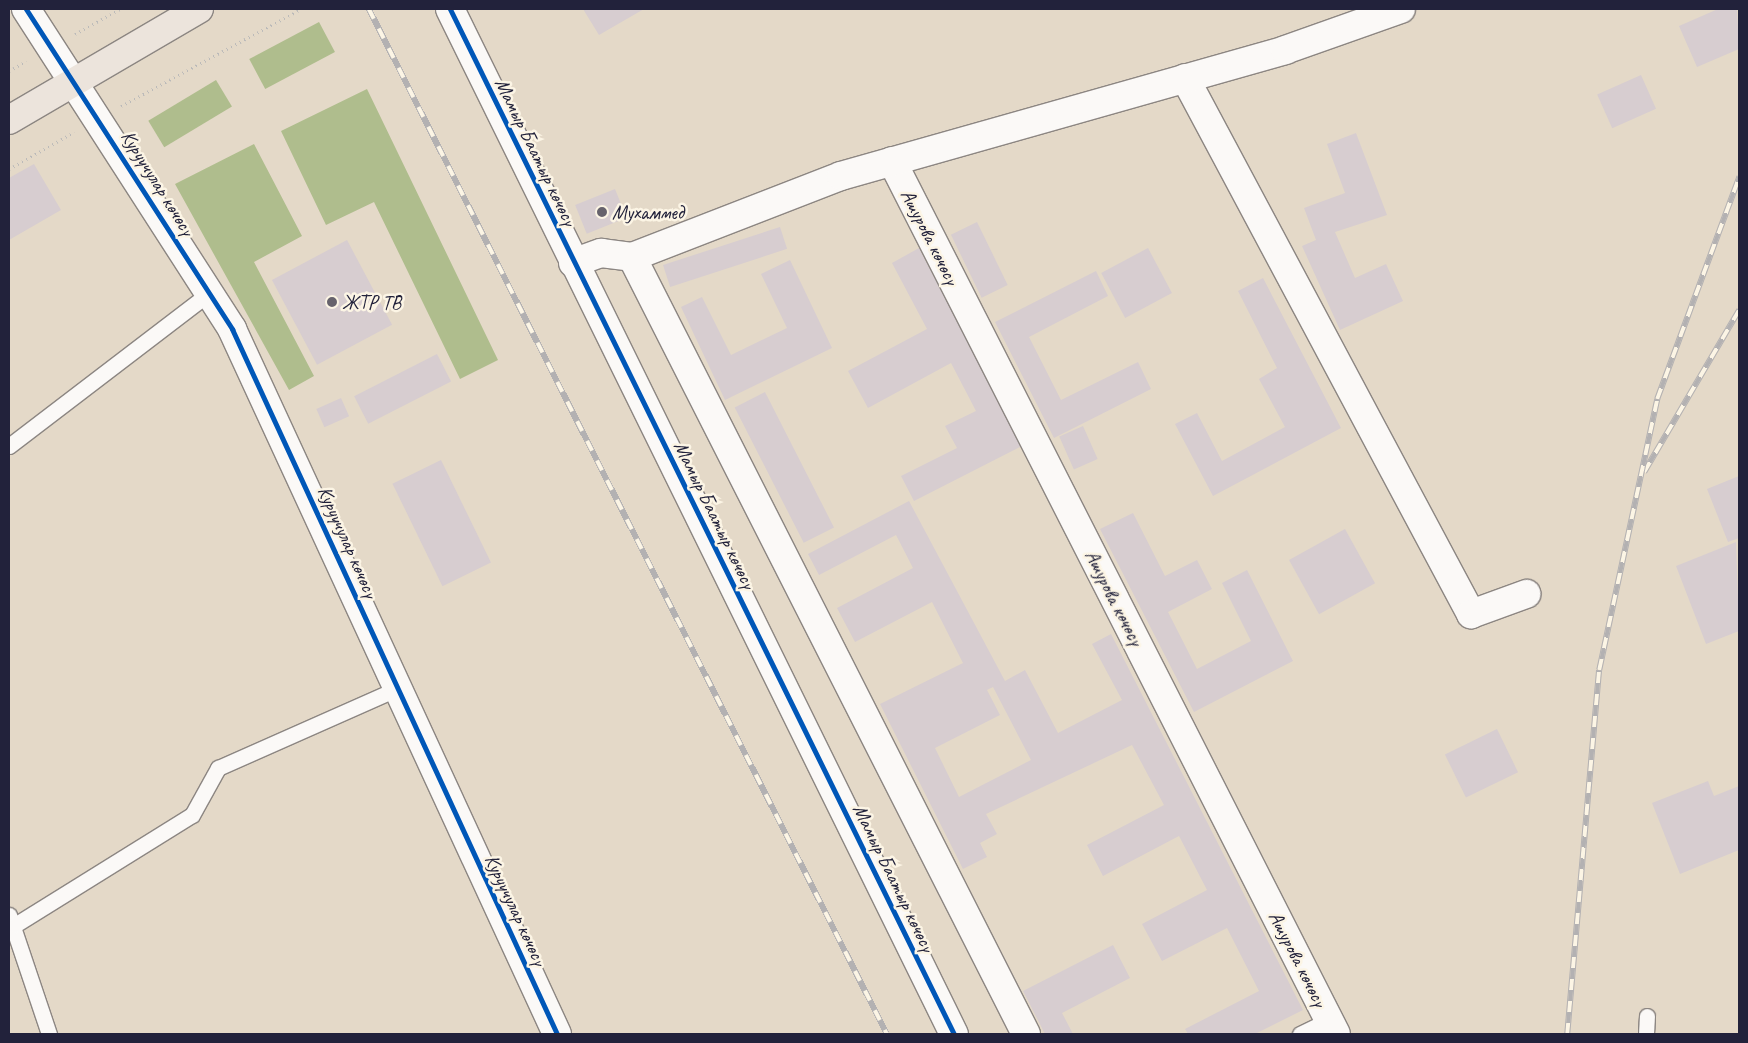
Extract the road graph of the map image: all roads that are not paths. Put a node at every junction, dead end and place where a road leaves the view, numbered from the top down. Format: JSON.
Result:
{"nodes":[{"id":1,"x":26,"y":9,"type":"edge"},
{"id":2,"x":199,"y":9,"type":"edge"},
{"id":3,"x":450,"y":9,"type":"edge"},
{"id":4,"x":1401,"y":9,"type":"edge"},
{"id":5,"x":1185,"y":78,"type":"junction"},
{"id":6,"x":75,"y":81,"type":"junction"},
{"id":7,"x":9,"y":120,"type":"edge"},
{"id":8,"x":892,"y":161,"type":"junction"},
{"id":9,"x":632,"y":257,"type":"junction"},
{"id":10,"x":573,"y":263,"type":"junction"},
{"id":11,"x":209,"y":293,"type":"junction"},
{"id":12,"x":9,"y":446,"type":"edge"},
{"id":13,"x":1526,"y":594,"type":"dead end"},
{"id":14,"x":396,"y":689,"type":"junction"},
{"id":15,"x":12,"y":920,"type":"edge"},
{"id":16,"x":1647,"y":1016,"type":"dead end"},
{"id":17,"x":1332,"y":1027,"type":"edge"},
{"id":18,"x":49,"y":1034,"type":"edge"},
{"id":19,"x":557,"y":1034,"type":"edge"},
{"id":20,"x":954,"y":1034,"type":"edge"},
{"id":21,"x":1026,"y":1034,"type":"edge"},
{"id":22,"x":1300,"y":1034,"type":"edge"},
{"id":23,"x":1646,"y":1034,"type":"edge"}],
"edges":[{"from":1,"to":6,"type":"street","name":"Куруучулар көчөсү"},
{"from":2,"to":6,"type":"highway"},
{"from":3,"to":10,"type":"street","name":"Мамыр Баатыр көчөсү"},
{"from":4,"to":5,"type":"street"},
{"from":5,"to":8,"type":"street"},
{"from":5,"to":13,"type":"street"},
{"from":6,"to":7,"type":"highway"},
{"from":6,"to":11,"type":"street","name":"Куруучулар көчөсү"},
{"from":8,"to":9,"type":"street"},
{"from":8,"to":17,"type":"street","name":"Ашурова көчөсү"},
{"from":9,"to":10,"type":"street"},
{"from":9,"to":21,"type":"street"},
{"from":10,"to":20,"type":"street","name":"Мамыр Баатыр көчөсү"},
{"from":11,"to":12,"type":"lane"},
{"from":11,"to":14,"type":"street","name":"Куруучулар көчөсү"},
{"from":14,"to":15,"type":"lane"},
{"from":14,"to":19,"type":"street","name":"Куруучулар көчөсү"},
{"from":15,"to":18,"type":"lane"},
{"from":16,"to":23,"type":"lane"},
{"from":17,"to":22,"type":"lane"}]}
